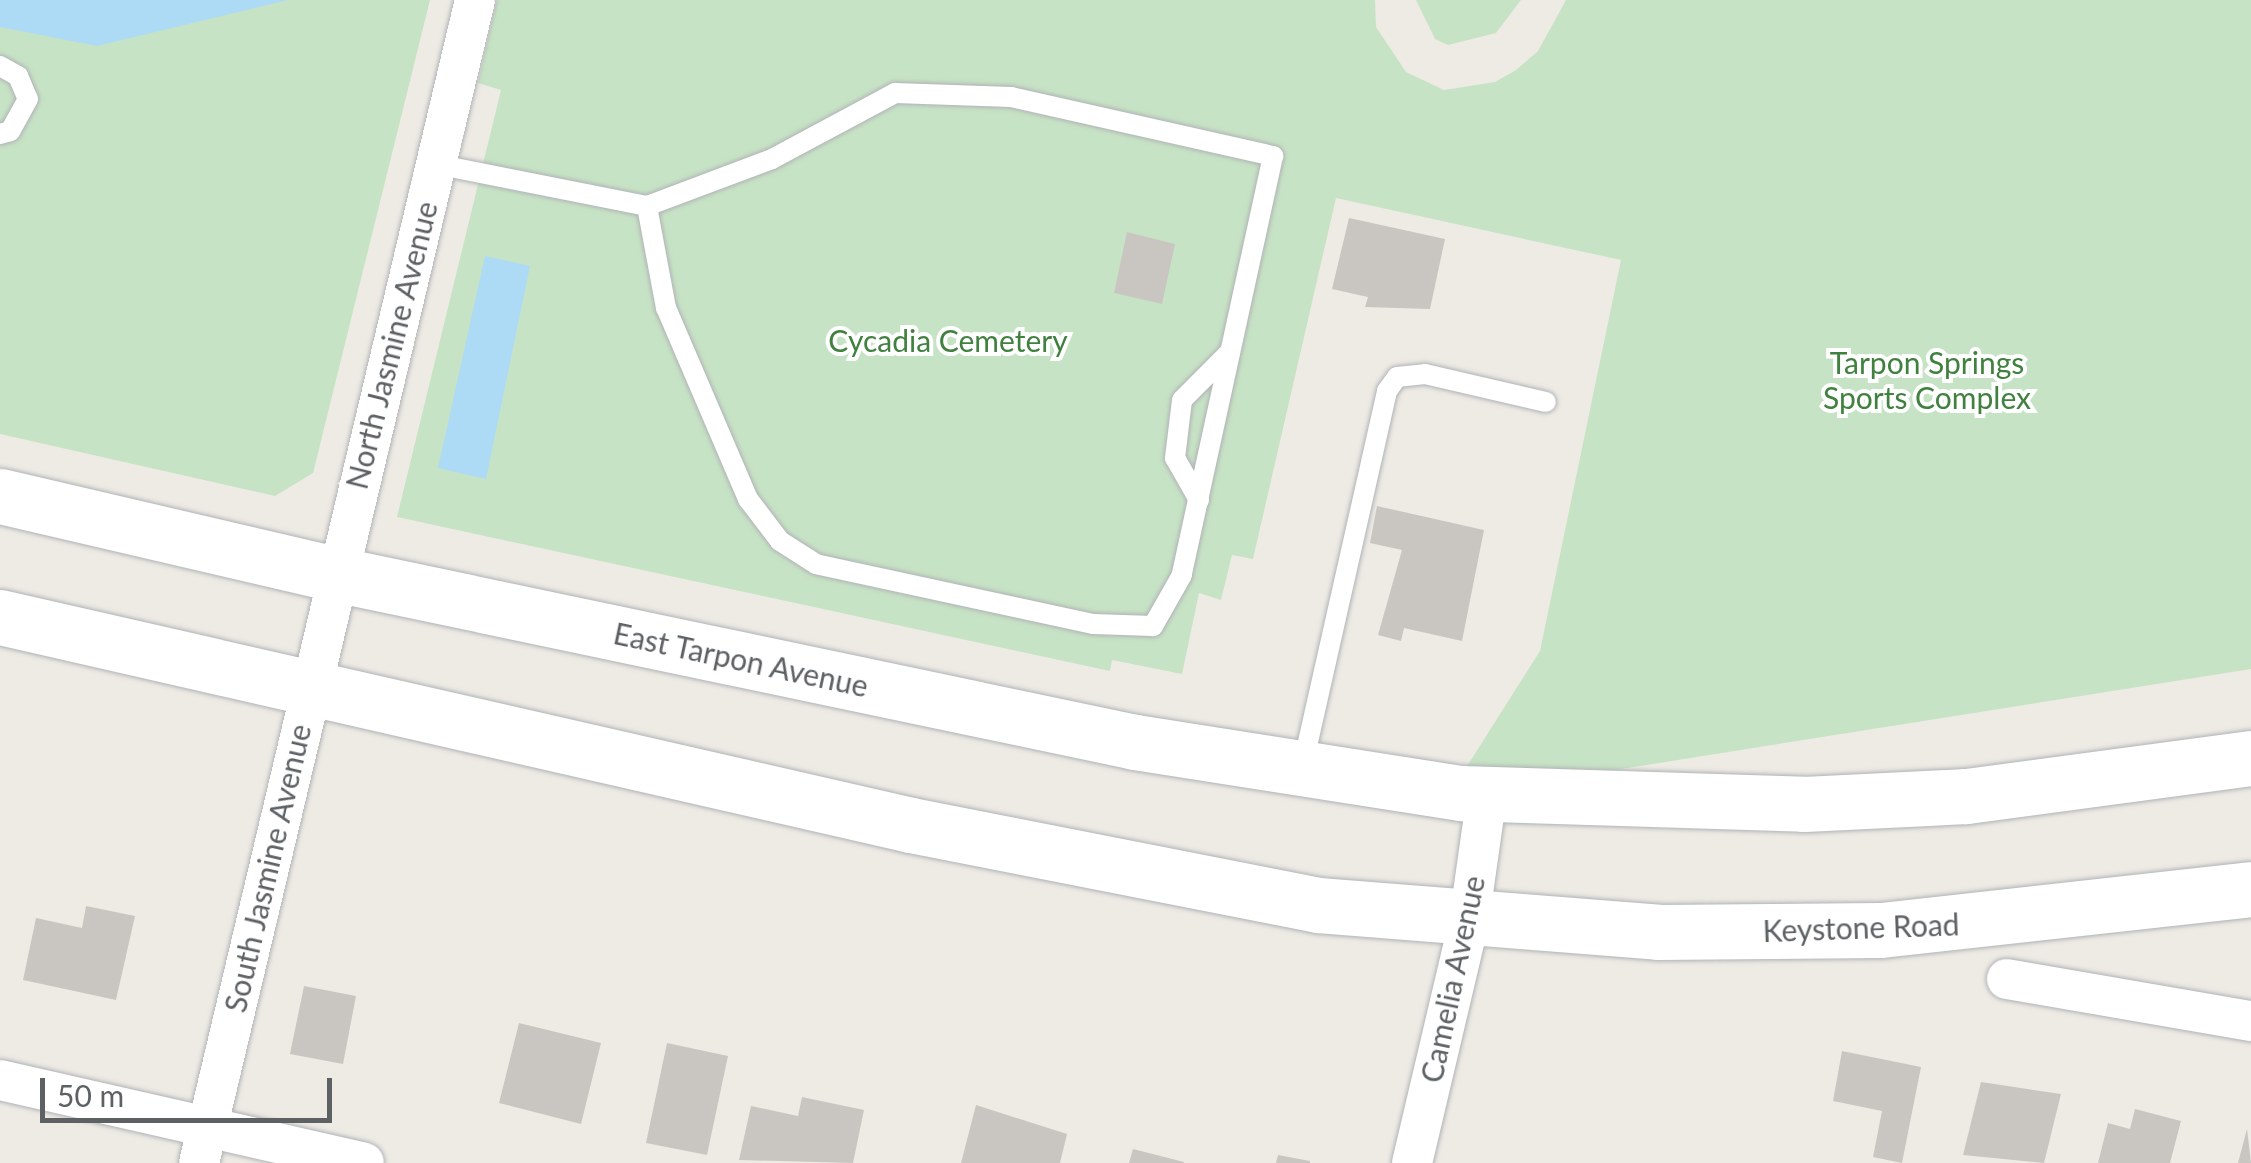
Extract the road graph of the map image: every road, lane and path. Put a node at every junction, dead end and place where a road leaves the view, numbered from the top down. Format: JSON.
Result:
{"nodes":[{"id":1,"x":475,"y":0,"type":"edge"},
{"id":2,"x":0,"y":66,"type":"edge"},
{"id":3,"x":0,"y":134,"type":"edge"},
{"id":4,"x":435,"y":164,"type":"junction"},
{"id":5,"x":647,"y":206,"type":"junction"},
{"id":6,"x":1231,"y":350,"type":"junction"},
{"id":7,"x":1546,"y":402,"type":"dead end"},
{"id":8,"x":0,"y":496,"type":"edge"},
{"id":9,"x":1199,"y":500,"type":"junction"},
{"id":10,"x":335,"y":574,"type":"junction"},
{"id":11,"x":0,"y":617,"type":"edge"},
{"id":12,"x":308,"y":690,"type":"junction"},
{"id":13,"x":2251,"y":758,"type":"edge"},
{"id":14,"x":1301,"y":772,"type":"junction"},
{"id":15,"x":1486,"y":794,"type":"junction"},
{"id":16,"x":2251,"y":889,"type":"edge"},
{"id":17,"x":1469,"y":922,"type":"junction"},
{"id":18,"x":2007,"y":980,"type":"dead end"},
{"id":19,"x":2251,"y":1021,"type":"edge"},
{"id":20,"x":0,"y":1080,"type":"edge"},
{"id":21,"x":204,"y":1145,"type":"edge"},
{"id":22,"x":364,"y":1163,"type":"edge"},
{"id":23,"x":1412,"y":1163,"type":"edge"}],
"edges":[{"from":1,"to":4,"type":"street","name":"North Jasmine Avenue"},
{"from":2,"to":3,"type":"lane"},
{"from":4,"to":5,"type":"lane"},
{"from":4,"to":10,"type":"street","name":"North Jasmine Avenue"},
{"from":5,"to":6,"type":"lane"},
{"from":5,"to":9,"type":"lane"},
{"from":6,"to":9,"type":"lane"},
{"from":6,"to":9,"type":"lane"},
{"from":7,"to":14,"type":"lane"},
{"from":8,"to":10,"type":"main road","name":"East Tarpon Avenue"},
{"from":10,"to":12,"type":"street","name":"North Jasmine Avenue"},
{"from":10,"to":14,"type":"main road","name":"East Tarpon Avenue"},
{"from":11,"to":12,"type":"main road"},
{"from":12,"to":17,"type":"main road"},
{"from":12,"to":21,"type":"street","name":"South Jasmine Avenue"},
{"from":13,"to":15,"type":"main road"},
{"from":14,"to":15,"type":"main road","name":"East Tarpon Avenue"},
{"from":15,"to":17,"type":"street","name":"Camelia Avenue"},
{"from":16,"to":17,"type":"main road","name":"Keystone Road"},
{"from":17,"to":23,"type":"street","name":"Camelia Avenue"},
{"from":18,"to":19,"type":"street"},
{"from":20,"to":21,"type":"street"},
{"from":21,"to":22,"type":"street"}]}
